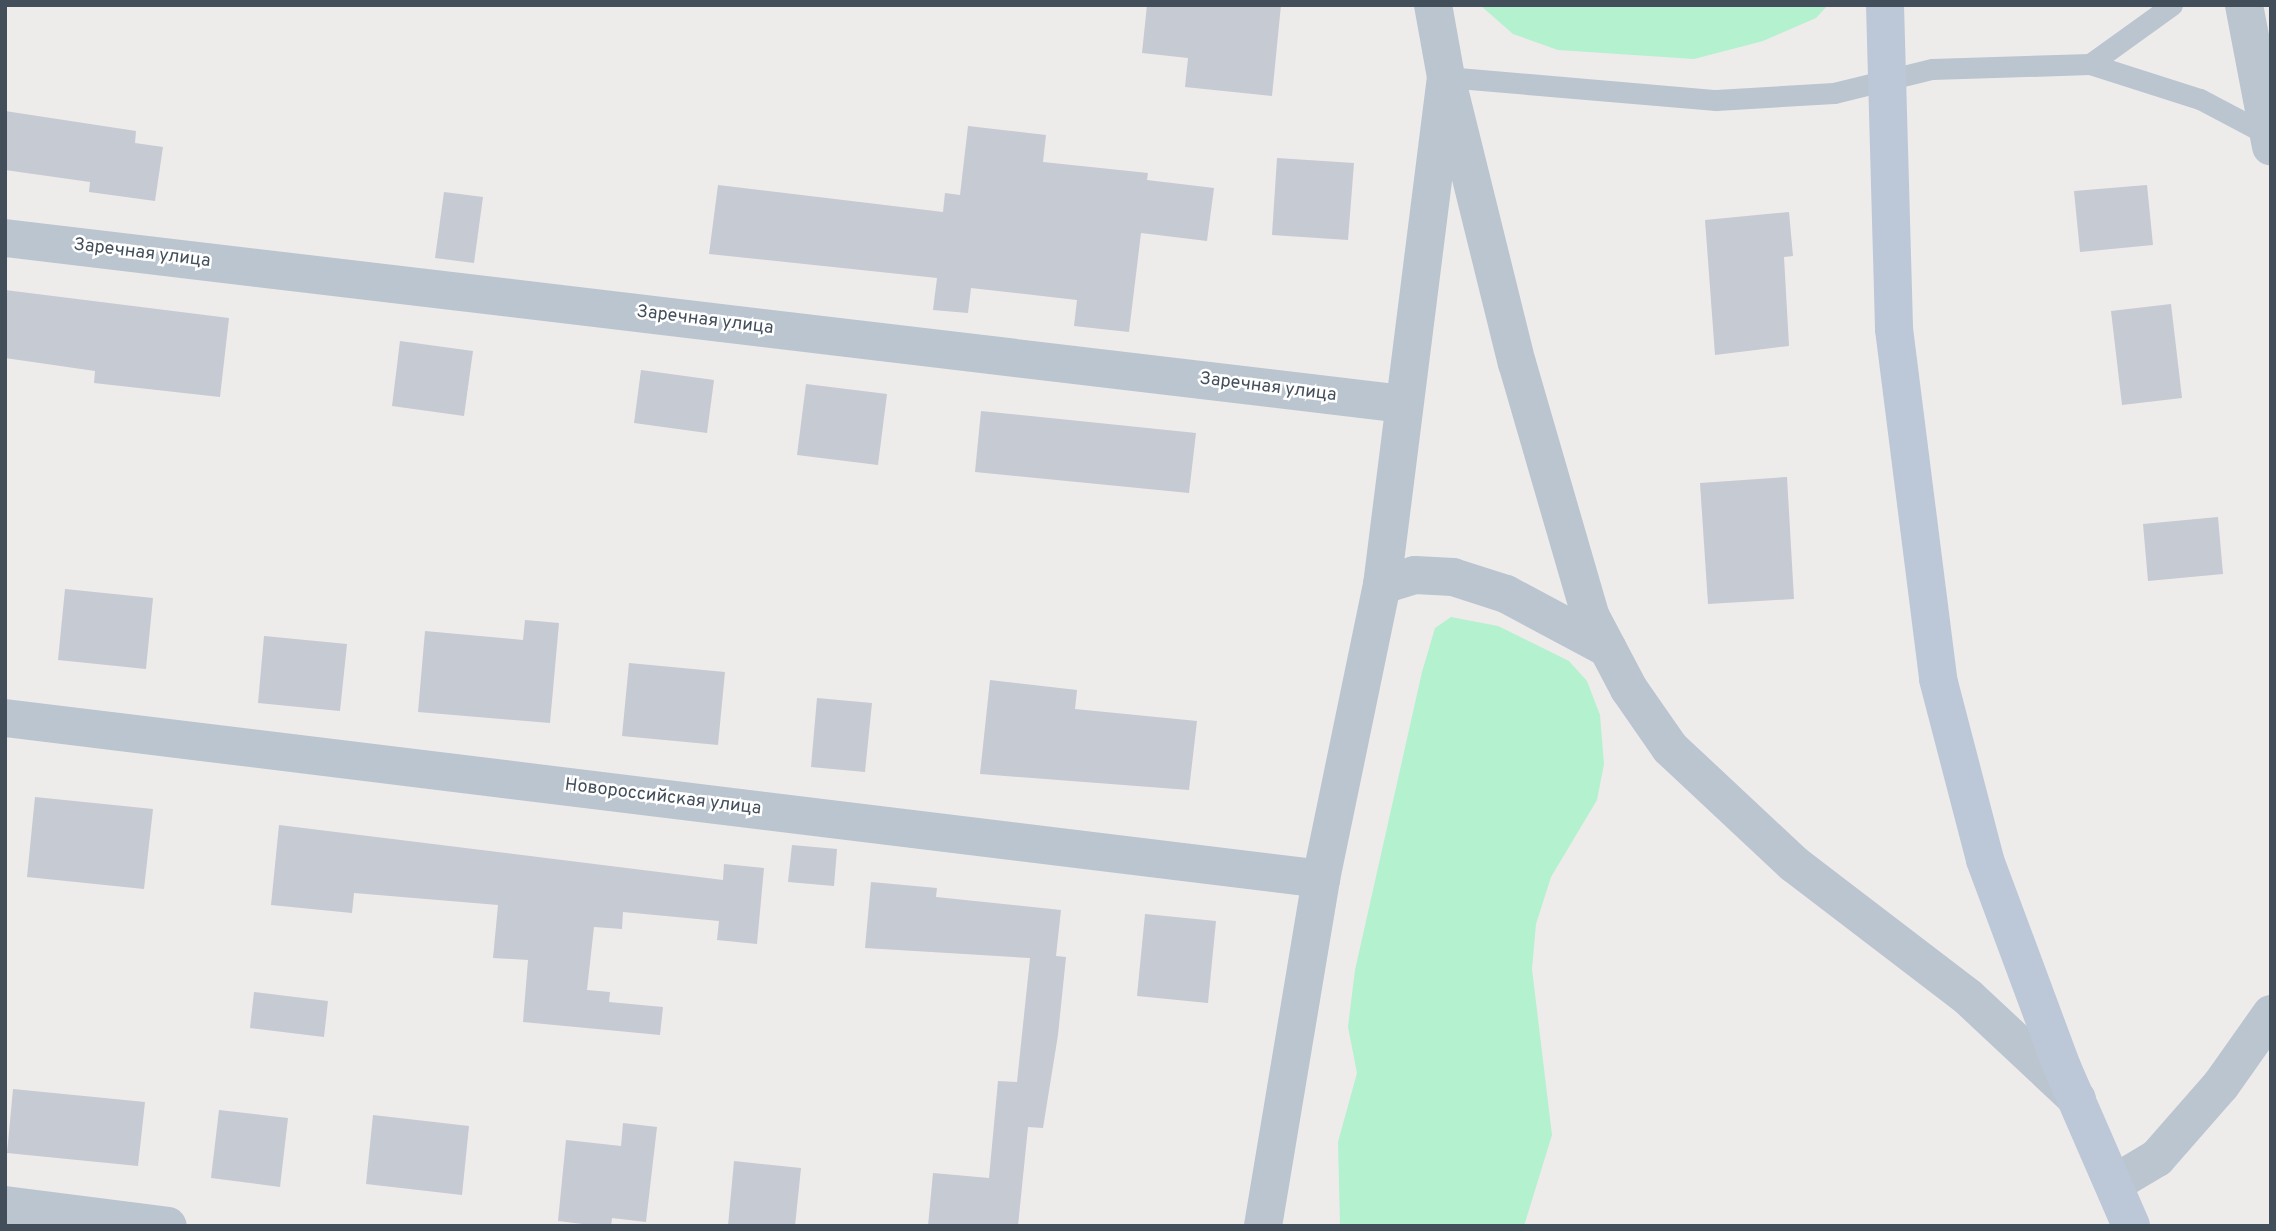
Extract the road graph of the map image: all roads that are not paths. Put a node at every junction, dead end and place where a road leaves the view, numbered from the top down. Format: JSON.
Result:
{"nodes":[{"id":1,"x":1433,"y":5,"type":"edge"},
{"id":2,"x":1885,"y":5,"type":"edge"},
{"id":3,"x":2172,"y":5,"type":"edge"},
{"id":4,"x":2244,"y":5,"type":"edge"},
{"id":5,"x":2090,"y":64,"type":"junction"},
{"id":6,"x":1446,"y":76,"type":"junction"},
{"id":7,"x":1886,"y":78,"type":"junction"},
{"id":8,"x":2270,"y":140,"type":"edge"},
{"id":9,"x":5,"y":238,"type":"edge"},
{"id":10,"x":1404,"y":404,"type":"junction"},
{"id":11,"x":1382,"y":585,"type":"junction"},
{"id":12,"x":1607,"y":648,"type":"junction"},
{"id":13,"x":5,"y":718,"type":"edge"},
{"id":14,"x":1321,"y":879,"type":"junction"},
{"id":15,"x":2271,"y":1014,"type":"edge"},
{"id":16,"x":2077,"y":1099,"type":"junction"},
{"id":17,"x":2115,"y":1183,"type":"junction"},
{"id":18,"x":5,"y":1205,"type":"edge"},
{"id":19,"x":168,"y":1226,"type":"edge"},
{"id":20,"x":1263,"y":1226,"type":"edge"},
{"id":21,"x":2131,"y":1226,"type":"edge"}],
"edges":[{"from":1,"to":6,"type":"street"},
{"from":2,"to":7,"type":"street"},
{"from":3,"to":5,"type":"lane"},
{"from":4,"to":8,"type":"street"},
{"from":5,"to":7,"type":"lane"},
{"from":5,"to":8,"type":"lane"},
{"from":6,"to":7,"type":"lane"},
{"from":6,"to":10,"type":"street"},
{"from":6,"to":12,"type":"street"},
{"from":7,"to":16,"type":"street"},
{"from":9,"to":10,"type":"street","name":"Заречная улица"},
{"from":10,"to":11,"type":"street"},
{"from":11,"to":12,"type":"street"},
{"from":11,"to":14,"type":"street"},
{"from":12,"to":16,"type":"street"},
{"from":13,"to":14,"type":"street","name":"Новороссийская улица"},
{"from":14,"to":20,"type":"street"},
{"from":15,"to":17,"type":"street"},
{"from":16,"to":17,"type":"street"},
{"from":17,"to":21,"type":"street"},
{"from":18,"to":19,"type":"street"}]}
